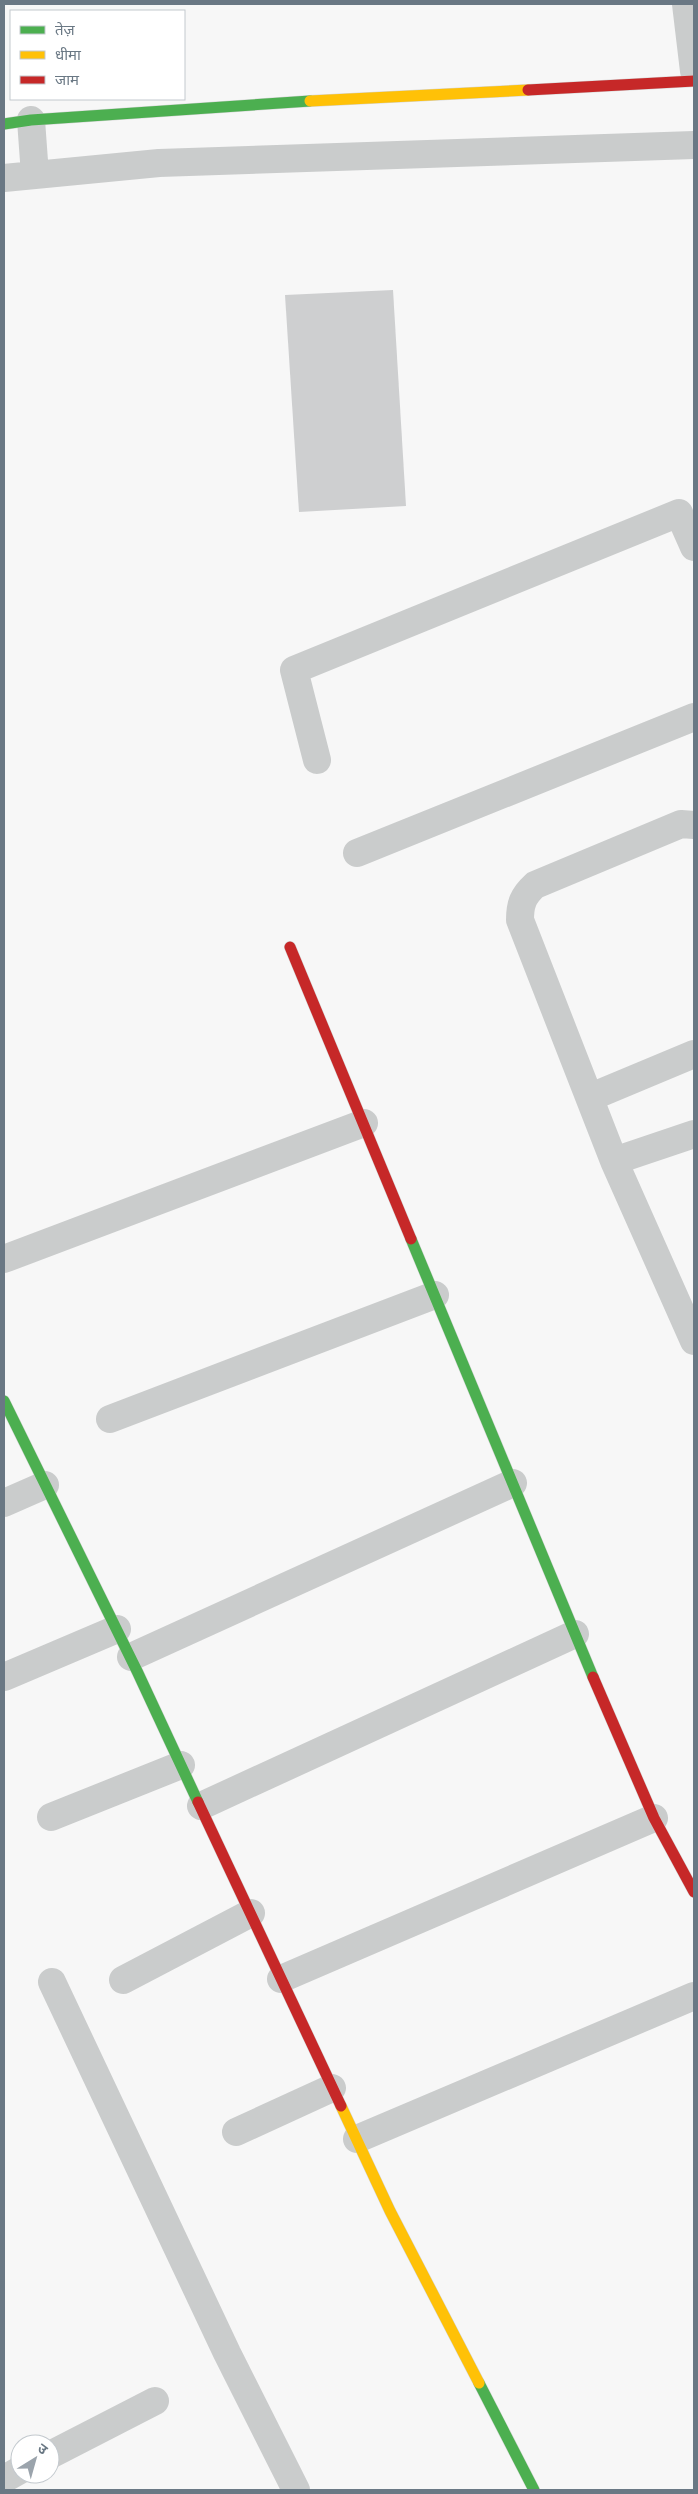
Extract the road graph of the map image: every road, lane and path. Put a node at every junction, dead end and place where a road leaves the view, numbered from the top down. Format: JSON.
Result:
{"nodes":[{"id":1,"x":686,"y":4,"type":"edge"},
{"id":2,"x":694,"y":71,"type":"edge"},
{"id":3,"x":694,"y":82,"type":"edge"},
{"id":4,"x":31,"y":120,"type":"junction"},
{"id":5,"x":4,"y":124,"type":"edge"},
{"id":6,"x":694,"y":145,"type":"edge"},
{"id":7,"x":35,"y":175,"type":"junction"},
{"id":8,"x":4,"y":178,"type":"edge"},
{"id":9,"x":694,"y":547,"type":"edge"},
{"id":10,"x":694,"y":717,"type":"edge"},
{"id":11,"x":317,"y":760,"type":"dead end"},
{"id":12,"x":694,"y":825,"type":"edge"},
{"id":13,"x":357,"y":852,"type":"dead end"},
{"id":14,"x":290,"y":947,"type":"dead end"},
{"id":15,"x":694,"y":1054,"type":"edge"},
{"id":16,"x":591,"y":1097,"type":"junction"},
{"id":17,"x":364,"y":1122,"type":"junction"},
{"id":18,"x":694,"y":1134,"type":"edge"},
{"id":19,"x":614,"y":1161,"type":"junction"},
{"id":20,"x":4,"y":1259,"type":"edge"},
{"id":21,"x":435,"y":1295,"type":"junction"},
{"id":22,"x":694,"y":1341,"type":"edge"},
{"id":23,"x":4,"y":1400,"type":"edge"},
{"id":24,"x":110,"y":1418,"type":"dead end"},
{"id":25,"x":513,"y":1483,"type":"junction"},
{"id":26,"x":45,"y":1485,"type":"junction"},
{"id":27,"x":4,"y":1503,"type":"edge"},
{"id":28,"x":117,"y":1629,"type":"junction"},
{"id":29,"x":575,"y":1634,"type":"junction"},
{"id":30,"x":131,"y":1658,"type":"junction"},
{"id":31,"x":4,"y":1678,"type":"edge"},
{"id":32,"x":182,"y":1765,"type":"junction"},
{"id":33,"x":201,"y":1806,"type":"junction"},
{"id":34,"x":51,"y":1817,"type":"dead end"},
{"id":35,"x":654,"y":1818,"type":"junction"},
{"id":36,"x":693,"y":1884,"type":"edge"},
{"id":37,"x":251,"y":1913,"type":"junction"},
{"id":38,"x":281,"y":1979,"type":"junction"},
{"id":39,"x":123,"y":1980,"type":"dead end"},
{"id":40,"x":52,"y":1982,"type":"dead end"},
{"id":41,"x":694,"y":1996,"type":"edge"},
{"id":42,"x":332,"y":2088,"type":"junction"},
{"id":43,"x":236,"y":2132,"type":"dead end"},
{"id":44,"x":357,"y":2139,"type":"junction"},
{"id":45,"x":155,"y":2401,"type":"dead end"},
{"id":46,"x":60,"y":2450,"type":"edge"},
{"id":47,"x":296,"y":2490,"type":"edge"},
{"id":48,"x":534,"y":2490,"type":"edge"}],
"edges":[{"from":1,"to":2,"type":"street"},
{"from":3,"to":4,"type":"street"},
{"from":4,"to":5,"type":"street"},
{"from":4,"to":7,"type":"street"},
{"from":6,"to":7,"type":"street"},
{"from":7,"to":8,"type":"street"},
{"from":9,"to":11,"type":"street"},
{"from":10,"to":13,"type":"street"},
{"from":12,"to":16,"type":"street"},
{"from":14,"to":17,"type":"street"},
{"from":15,"to":16,"type":"street"},
{"from":16,"to":19,"type":"street"},
{"from":17,"to":20,"type":"street"},
{"from":17,"to":21,"type":"street"},
{"from":18,"to":19,"type":"street"},
{"from":19,"to":22,"type":"street"},
{"from":21,"to":24,"type":"street"},
{"from":21,"to":25,"type":"street"},
{"from":23,"to":26,"type":"street"},
{"from":25,"to":29,"type":"street"},
{"from":25,"to":30,"type":"street"},
{"from":26,"to":27,"type":"street"},
{"from":26,"to":28,"type":"street"},
{"from":28,"to":30,"type":"street"},
{"from":28,"to":31,"type":"street"},
{"from":29,"to":33,"type":"street"},
{"from":29,"to":35,"type":"street"},
{"from":30,"to":32,"type":"street"},
{"from":32,"to":33,"type":"street"},
{"from":32,"to":34,"type":"street"},
{"from":33,"to":37,"type":"street"},
{"from":35,"to":36,"type":"street"},
{"from":35,"to":38,"type":"street"},
{"from":37,"to":38,"type":"street"},
{"from":37,"to":39,"type":"street"},
{"from":38,"to":42,"type":"street"},
{"from":40,"to":47,"type":"street"},
{"from":41,"to":44,"type":"street"},
{"from":42,"to":43,"type":"street"},
{"from":42,"to":44,"type":"street"},
{"from":44,"to":48,"type":"street"},
{"from":45,"to":46,"type":"street"}]}
